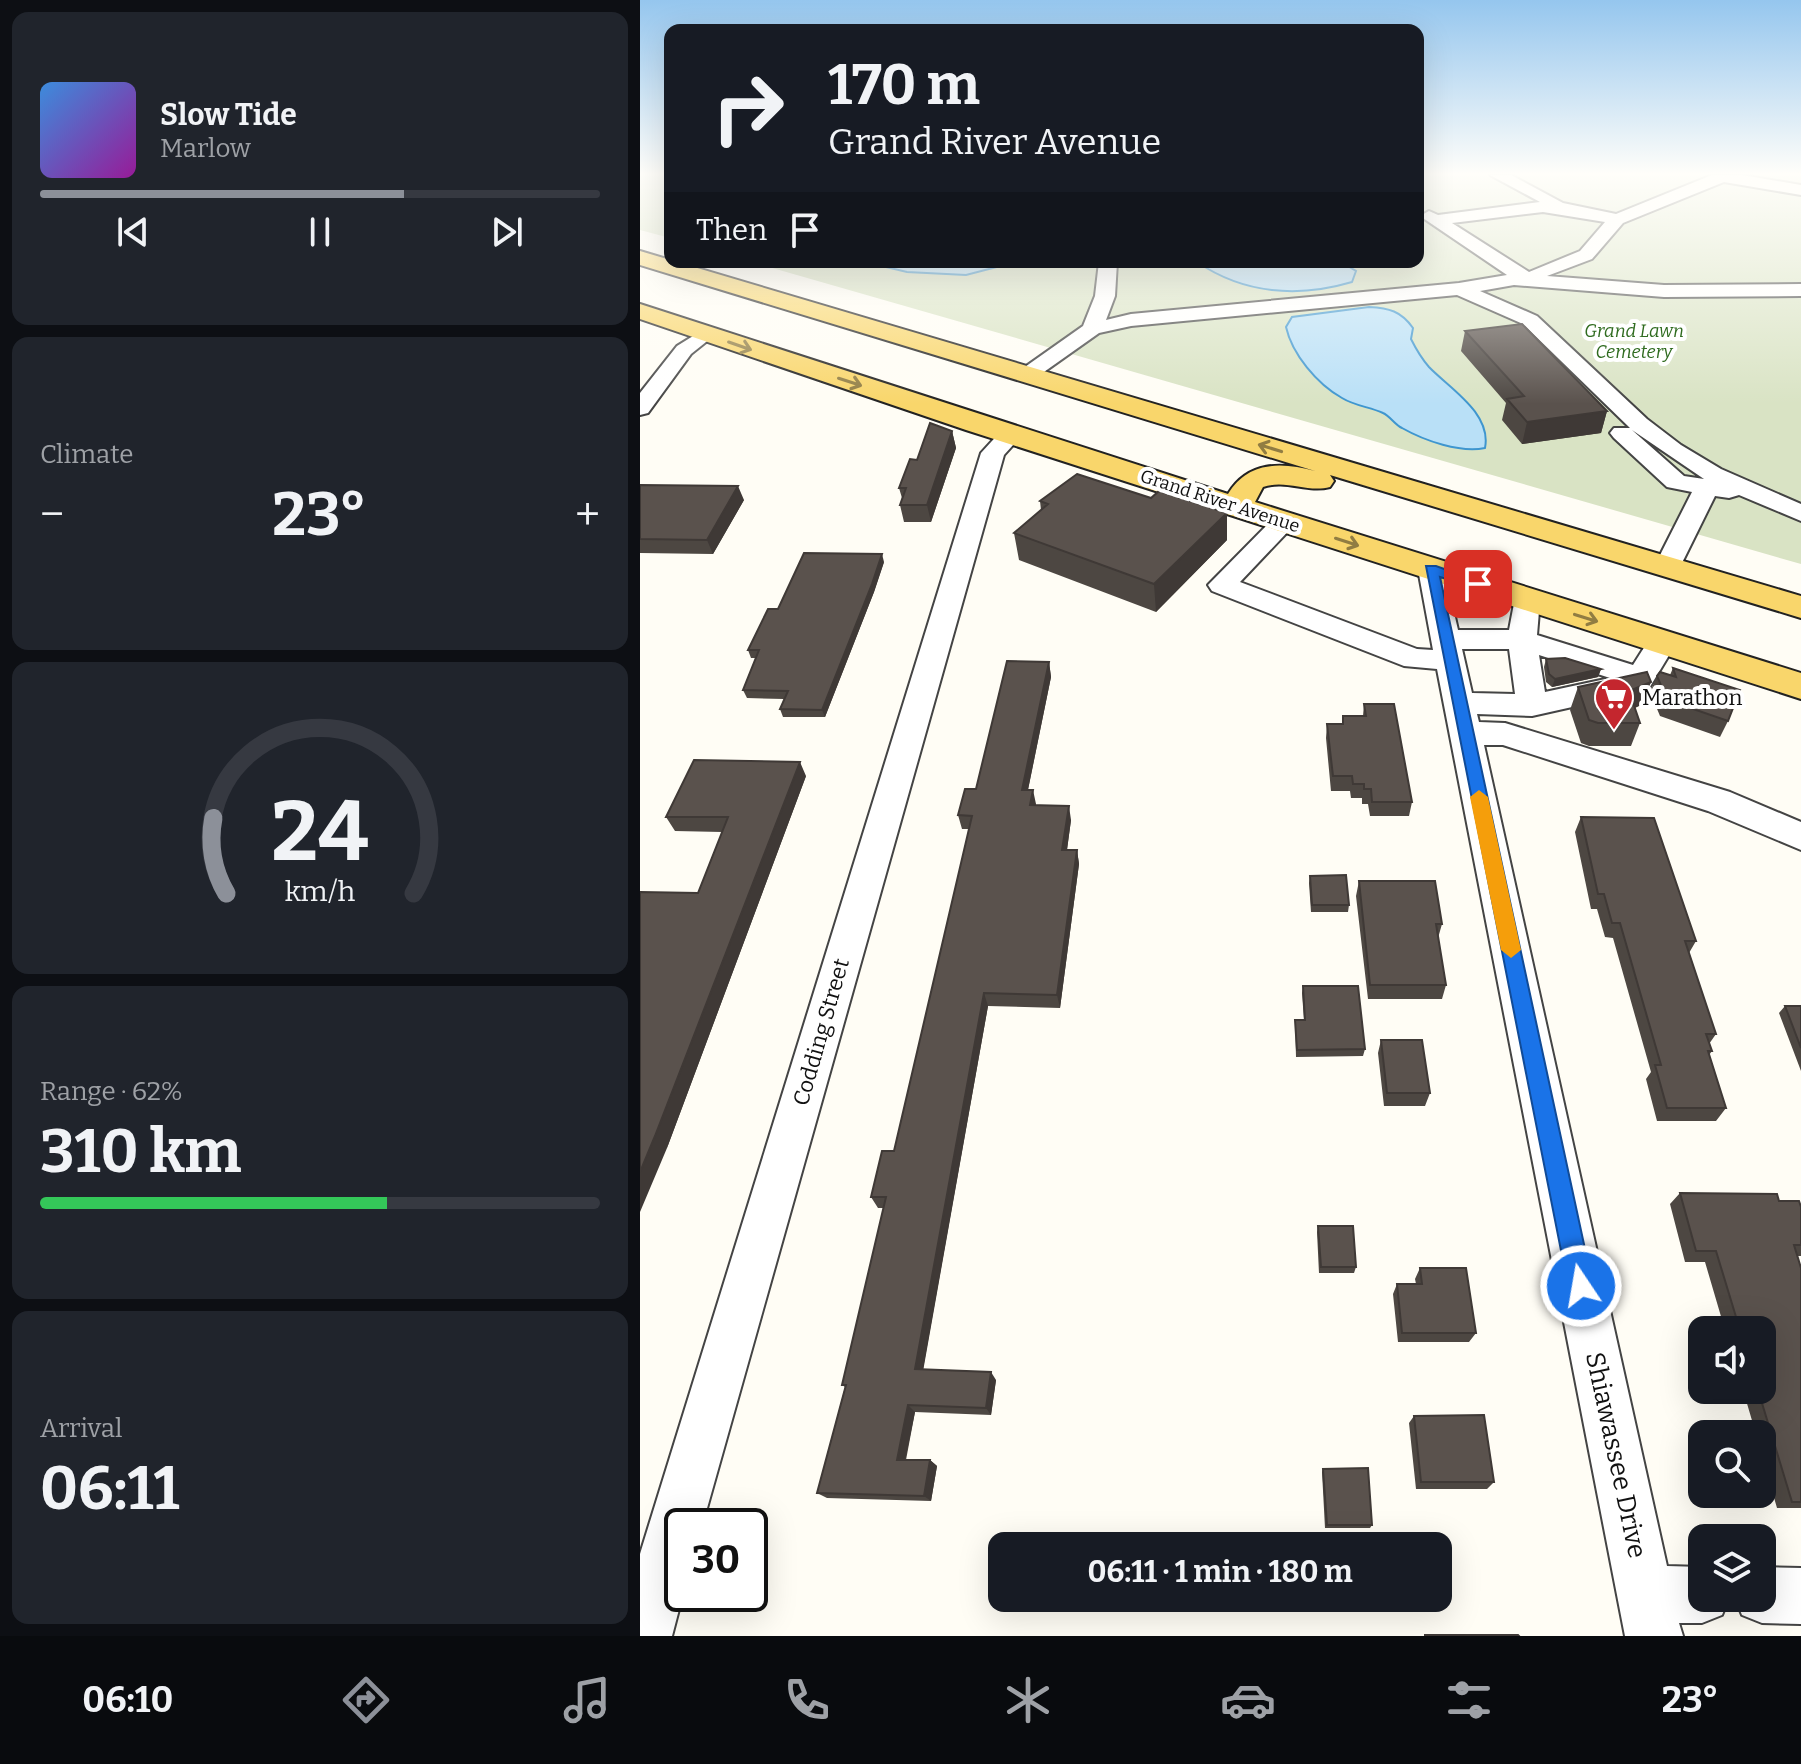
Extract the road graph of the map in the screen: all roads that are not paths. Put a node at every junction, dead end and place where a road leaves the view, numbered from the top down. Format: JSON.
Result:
{"nodes":[{"id":1,"x":1481,"y":251,"type":"edge"},
{"id":2,"x":1589,"y":251,"type":"edge"},
{"id":3,"x":640,"y":258,"type":"edge"},
{"id":4,"x":664,"y":265,"type":"edge"},
{"id":5,"x":673,"y":268,"type":"edge"},
{"id":6,"x":1107,"y":268,"type":"edge"},
{"id":7,"x":1519,"y":278,"type":"junction"},
{"id":8,"x":1459,"y":289,"type":"junction"},
{"id":9,"x":1799,"y":292,"type":"edge"},
{"id":10,"x":1493,"y":303,"type":"junction"},
{"id":11,"x":649,"y":314,"type":"edge"},
{"id":12,"x":1092,"y":329,"type":"junction"},
{"id":13,"x":706,"y":334,"type":"junction"},
{"id":14,"x":952,"y":352,"type":"junction"},
{"id":15,"x":1026,"y":374,"type":"junction"},
{"id":16,"x":640,"y":408,"type":"edge"},
{"id":17,"x":1149,"y":433,"type":"junction"},
{"id":18,"x":1010,"y":435,"type":"junction"},
{"id":19,"x":1059,"y":451,"type":"junction"},
{"id":20,"x":1706,"y":490,"type":"junction"},
{"id":21,"x":1755,"y":493,"type":"junction"},
{"id":22,"x":1801,"y":496,"type":"edge"},
{"id":23,"x":1237,"y":506,"type":"junction"},
{"id":24,"x":1801,"y":513,"type":"edge"},
{"id":25,"x":1284,"y":522,"type":"junction"},
{"id":26,"x":1667,"y":567,"type":"junction"},
{"id":27,"x":1431,"y":569,"type":"junction"},
{"id":28,"x":1746,"y":590,"type":"junction"},
{"id":29,"x":1526,"y":599,"type":"junction"},
{"id":30,"x":1801,"y":607,"type":"edge"},
{"id":31,"x":1522,"y":640,"type":"junction"},
{"id":32,"x":1662,"y":642,"type":"junction"},
{"id":33,"x":1448,"y":650,"type":"junction"},
{"id":34,"x":1641,"y":678,"type":"junction"},
{"id":35,"x":1801,"y":686,"type":"edge"},
{"id":36,"x":1532,"y":705,"type":"junction"},
{"id":37,"x":1462,"y":718,"type":"junction"},
{"id":38,"x":1801,"y":837,"type":"edge"},
{"id":39,"x":1776,"y":1595,"type":"edge"},
{"id":40,"x":1801,"y":1596,"type":"edge"},
{"id":41,"x":1688,"y":1600,"type":"edge"},
{"id":42,"x":1649,"y":1615,"type":"edge"},
{"id":43,"x":643,"y":1636,"type":"edge"}],
"edges":[{"from":1,"to":7,"type":"street"},
{"from":2,"to":7,"type":"street"},
{"from":3,"to":4,"type":"main road"},
{"from":5,"to":14,"type":"main road"},
{"from":6,"to":12,"type":"street"},
{"from":7,"to":8,"type":"street"},
{"from":7,"to":9,"type":"street"},
{"from":8,"to":10,"type":"street"},
{"from":8,"to":12,"type":"street"},
{"from":10,"to":20,"type":"street"},
{"from":10,"to":21,"type":"street"},
{"from":11,"to":13,"type":"main road","name":"Grand River Avenue"},
{"from":11,"to":14,"type":"main road"},
{"from":12,"to":15,"type":"street"},
{"from":13,"to":16,"type":"street"},
{"from":13,"to":18,"type":"main road","name":"Grand River Avenue","one_way":true},
{"from":14,"to":15,"type":"main road"},
{"from":15,"to":17,"type":"main road"},
{"from":17,"to":19,"type":"main road"},
{"from":26,"to":17,"type":"main road","one_way":true},
{"from":18,"to":19,"type":"main road","name":"Grand River Avenue"},
{"from":18,"to":43,"type":"street","name":"Codding Street"},
{"from":19,"to":23,"type":"main road","name":"Grand River Avenue"},
{"from":20,"to":21,"type":"street"},
{"from":20,"to":26,"type":"street"},
{"from":21,"to":22,"type":"street"},
{"from":21,"to":24,"type":"street"},
{"from":23,"to":25,"type":"main road","name":"Grand River Avenue"},
{"from":23,"to":28,"type":"main road"},
{"from":25,"to":27,"type":"main road","name":"Grand River Avenue","one_way":true},
{"from":25,"to":33,"type":"street"},
{"from":26,"to":28,"type":"main road"},
{"from":27,"to":29,"type":"main road","name":"Grand River Avenue"},
{"from":27,"to":33,"type":"street","name":"Shiawassee Drive"},
{"from":28,"to":30,"type":"main road"},
{"from":29,"to":31,"type":"street"},
{"from":29,"to":32,"type":"main road","name":"Grand River Avenue","one_way":true},
{"from":31,"to":33,"type":"street"},
{"from":31,"to":34,"type":"street"},
{"from":31,"to":36,"type":"street"},
{"from":32,"to":34,"type":"street"},
{"from":32,"to":35,"type":"main road","name":"Grand River Avenue"},
{"from":33,"to":37,"type":"street","name":"Shiawassee Drive"},
{"from":34,"to":36,"type":"street"},
{"from":36,"to":37,"type":"street"},
{"from":37,"to":38,"type":"street"},
{"from":37,"to":42,"type":"street","name":"Shiawassee Drive"},
{"from":39,"to":40,"type":"street"},
{"from":41,"to":42,"type":"street"}]}
